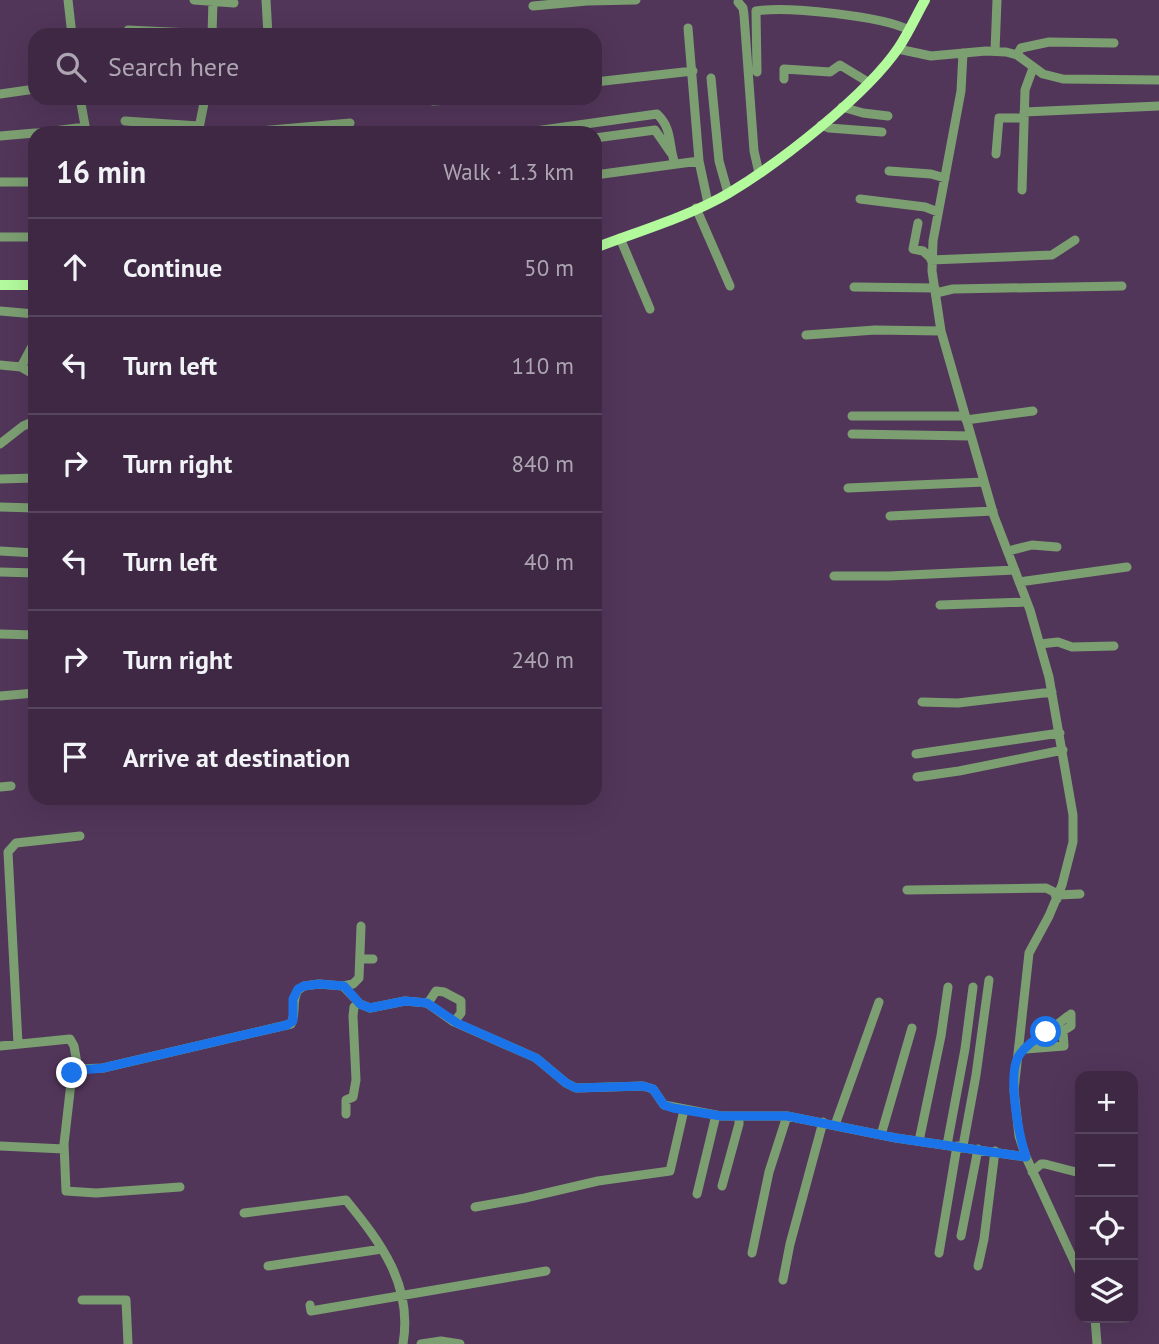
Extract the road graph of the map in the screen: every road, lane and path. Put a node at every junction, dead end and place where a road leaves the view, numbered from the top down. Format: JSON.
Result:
{"nodes":[{"id":1,"x":68,"y":0,"type":"edge"},
{"id":2,"x":194,"y":0,"type":"edge"},
{"id":3,"x":266,"y":0,"type":"edge"},
{"id":4,"x":636,"y":0,"type":"edge"},
{"id":5,"x":997,"y":0,"type":"edge"},
{"id":6,"x":213,"y":1,"type":"edge"},
{"id":7,"x":922,"y":1,"type":"edge"},
{"id":8,"x":738,"y":2,"type":"dead end"},
{"id":9,"x":234,"y":5,"type":"edge"},
{"id":10,"x":533,"y":6,"type":"dead end"},
{"id":11,"x":71,"y":28,"type":"edge"},
{"id":12,"x":212,"y":28,"type":"edge"},
{"id":13,"x":268,"y":28,"type":"edge"},
{"id":14,"x":688,"y":28,"type":"dead end"},
{"id":15,"x":909,"y":30,"type":"junction"},
{"id":16,"x":1114,"y":43,"type":"dead end"},
{"id":17,"x":898,"y":49,"type":"junction"},
{"id":18,"x":995,"y":51,"type":"junction"},
{"id":19,"x":963,"y":53,"type":"junction"},
{"id":20,"x":1017,"y":55,"type":"junction"},
{"id":21,"x":1033,"y":68,"type":"junction"},
{"id":22,"x":693,"y":71,"type":"junction"},
{"id":23,"x":757,"y":72,"type":"dead end"},
{"id":24,"x":711,"y":78,"type":"dead end"},
{"id":25,"x":784,"y":79,"type":"dead end"},
{"id":26,"x":1159,"y":80,"type":"edge"},
{"id":27,"x":602,"y":81,"type":"edge"},
{"id":28,"x":868,"y":82,"type":"junction"},
{"id":29,"x":28,"y":90,"type":"edge"},
{"id":30,"x":0,"y":94,"type":"edge"},
{"id":31,"x":81,"y":105,"type":"edge"},
{"id":32,"x":206,"y":105,"type":"edge"},
{"id":33,"x":1159,"y":106,"type":"edge"},
{"id":34,"x":842,"y":107,"type":"junction"},
{"id":35,"x":1024,"y":115,"type":"junction"},
{"id":36,"x":888,"y":116,"type":"dead end"},
{"id":37,"x":125,"y":121,"type":"dead end"},
{"id":38,"x":350,"y":123,"type":"dead end"},
{"id":39,"x":821,"y":125,"type":"junction"},
{"id":40,"x":85,"y":126,"type":"edge"},
{"id":41,"x":166,"y":126,"type":"edge"},
{"id":42,"x":200,"y":126,"type":"edge"},
{"id":43,"x":316,"y":126,"type":"edge"},
{"id":44,"x":571,"y":126,"type":"edge"},
{"id":45,"x":882,"y":132,"type":"dead end"},
{"id":46,"x":28,"y":134,"type":"edge"},
{"id":47,"x":0,"y":136,"type":"edge"},
{"id":48,"x":602,"y":137,"type":"edge"},
{"id":49,"x":671,"y":153,"type":"junction"},
{"id":50,"x":996,"y":153,"type":"dead end"},
{"id":51,"x":699,"y":161,"type":"junction"},
{"id":52,"x":675,"y":164,"type":"junction"},
{"id":53,"x":890,"y":171,"type":"dead end"},
{"id":54,"x":759,"y":173,"type":"junction"},
{"id":55,"x":602,"y":174,"type":"edge"},
{"id":56,"x":945,"y":178,"type":"junction"},
{"id":57,"x":0,"y":182,"type":"edge"},
{"id":58,"x":28,"y":182,"type":"edge"},
{"id":59,"x":1022,"y":190,"type":"dead end"},
{"id":60,"x":727,"y":193,"type":"junction"},
{"id":61,"x":860,"y":200,"type":"dead end"},
{"id":62,"x":708,"y":203,"type":"junction"},
{"id":63,"x":696,"y":208,"type":"junction"},
{"id":64,"x":938,"y":212,"type":"junction"},
{"id":65,"x":918,"y":223,"type":"dead end"},
{"id":66,"x":0,"y":237,"type":"edge"},
{"id":67,"x":28,"y":237,"type":"edge"},
{"id":68,"x":621,"y":238,"type":"junction"},
{"id":69,"x":1075,"y":240,"type":"dead end"},
{"id":70,"x":602,"y":245,"type":"edge"},
{"id":71,"x":931,"y":259,"type":"junction"},
{"id":72,"x":0,"y":285,"type":"edge"},
{"id":73,"x":28,"y":285,"type":"edge"},
{"id":74,"x":730,"y":286,"type":"dead end"},
{"id":75,"x":1122,"y":286,"type":"dead end"},
{"id":76,"x":854,"y":287,"type":"dead end"},
{"id":77,"x":935,"y":290,"type":"junction"},
{"id":78,"x":650,"y":309,"type":"dead end"},
{"id":79,"x":0,"y":311,"type":"edge"},
{"id":80,"x":28,"y":313,"type":"edge"},
{"id":81,"x":941,"y":331,"type":"junction"},
{"id":82,"x":806,"y":335,"type":"dead end"},
{"id":83,"x":28,"y":354,"type":"edge"},
{"id":84,"x":0,"y":365,"type":"edge"},
{"id":85,"x":21,"y":368,"type":"junction"},
{"id":86,"x":28,"y":372,"type":"edge"},
{"id":87,"x":1033,"y":411,"type":"dead end"},
{"id":88,"x":852,"y":416,"type":"dead end"},
{"id":89,"x":965,"y":418,"type":"junction"},
{"id":90,"x":28,"y":424,"type":"edge"},
{"id":91,"x":852,"y":434,"type":"dead end"},
{"id":92,"x":971,"y":436,"type":"junction"},
{"id":93,"x":0,"y":444,"type":"edge"},
{"id":94,"x":28,"y":478,"type":"edge"},
{"id":95,"x":0,"y":479,"type":"edge"},
{"id":96,"x":984,"y":482,"type":"junction"},
{"id":97,"x":848,"y":488,"type":"dead end"},
{"id":98,"x":0,"y":507,"type":"edge"},
{"id":99,"x":28,"y":508,"type":"edge"},
{"id":100,"x":992,"y":511,"type":"junction"},
{"id":101,"x":890,"y":516,"type":"dead end"},
{"id":102,"x":1058,"y":547,"type":"dead end"},
{"id":103,"x":0,"y":551,"type":"edge"},
{"id":104,"x":1008,"y":551,"type":"junction"},
{"id":105,"x":28,"y":553,"type":"edge"},
{"id":106,"x":1127,"y":568,"type":"dead end"},
{"id":107,"x":1014,"y":570,"type":"junction"},
{"id":108,"x":0,"y":572,"type":"edge"},
{"id":109,"x":28,"y":573,"type":"edge"},
{"id":110,"x":834,"y":576,"type":"dead end"},
{"id":111,"x":1019,"y":582,"type":"junction"},
{"id":112,"x":1027,"y":603,"type":"junction"},
{"id":113,"x":940,"y":605,"type":"dead end"},
{"id":114,"x":0,"y":635,"type":"edge"},
{"id":115,"x":28,"y":635,"type":"edge"},
{"id":116,"x":1040,"y":644,"type":"junction"},
{"id":117,"x":1114,"y":646,"type":"dead end"},
{"id":118,"x":1052,"y":692,"type":"junction"},
{"id":119,"x":28,"y":694,"type":"edge"},
{"id":120,"x":0,"y":696,"type":"edge"},
{"id":121,"x":922,"y":702,"type":"dead end"},
{"id":122,"x":1060,"y":733,"type":"junction"},
{"id":123,"x":1063,"y":750,"type":"junction"},
{"id":124,"x":916,"y":754,"type":"dead end"},
{"id":125,"x":917,"y":777,"type":"dead end"},
{"id":126,"x":11,"y":786,"type":"dead end"},
{"id":127,"x":0,"y":787,"type":"edge"},
{"id":128,"x":80,"y":836,"type":"dead end"},
{"id":129,"x":907,"y":890,"type":"dead end"},
{"id":130,"x":1080,"y":894,"type":"dead end"},
{"id":131,"x":1057,"y":897,"type":"junction"},
{"id":132,"x":361,"y":926,"type":"dead end"},
{"id":133,"x":360,"y":959,"type":"junction"},
{"id":134,"x":373,"y":960,"type":"dead end"},
{"id":135,"x":989,"y":980,"type":"dead end"},
{"id":136,"x":344,"y":986,"type":"junction"},
{"id":137,"x":948,"y":987,"type":"dead end"},
{"id":138,"x":972,"y":987,"type":"dead end"},
{"id":139,"x":358,"y":1002,"type":"junction"},
{"id":140,"x":879,"y":1002,"type":"dead end"},
{"id":141,"x":428,"y":1003,"type":"junction"},
{"id":142,"x":454,"y":1022,"type":"junction"},
{"id":143,"x":912,"y":1028,"type":"dead end"},
{"id":144,"x":18,"y":1044,"type":"junction"},
{"id":145,"x":0,"y":1046,"type":"edge"},
{"id":146,"x":1026,"y":1049,"type":"junction"},
{"id":147,"x":1016,"y":1061,"type":"junction"},
{"id":148,"x":77,"y":1066,"type":"junction"},
{"id":149,"x":684,"y":1110,"type":"junction"},
{"id":150,"x":346,"y":1114,"type":"dead end"},
{"id":151,"x":716,"y":1115,"type":"junction"},
{"id":152,"x":787,"y":1116,"type":"junction"},
{"id":153,"x":739,"y":1117,"type":"junction"},
{"id":154,"x":823,"y":1122,"type":"junction"},
{"id":155,"x":835,"y":1125,"type":"junction"},
{"id":156,"x":881,"y":1135,"type":"junction"},
{"id":157,"x":919,"y":1141,"type":"junction"},
{"id":158,"x":0,"y":1146,"type":"edge"},
{"id":159,"x":956,"y":1146,"type":"junction"},
{"id":160,"x":64,"y":1149,"type":"junction"},
{"id":161,"x":978,"y":1149,"type":"junction"},
{"id":162,"x":995,"y":1151,"type":"junction"},
{"id":163,"x":1026,"y":1157,"type":"junction"},
{"id":164,"x":1032,"y":1172,"type":"junction"},
{"id":165,"x":1075,"y":1172,"type":"edge"},
{"id":166,"x":722,"y":1185,"type":"dead end"},
{"id":167,"x":180,"y":1187,"type":"dead end"},
{"id":168,"x":697,"y":1194,"type":"dead end"},
{"id":169,"x":475,"y":1207,"type":"dead end"},
{"id":170,"x":244,"y":1213,"type":"dead end"},
{"id":171,"x":961,"y":1236,"type":"dead end"},
{"id":172,"x":382,"y":1249,"type":"junction"},
{"id":173,"x":939,"y":1253,"type":"dead end"},
{"id":174,"x":752,"y":1254,"type":"dead end"},
{"id":175,"x":1075,"y":1262,"type":"edge"},
{"id":176,"x":268,"y":1266,"type":"dead end"},
{"id":177,"x":978,"y":1266,"type":"dead end"},
{"id":178,"x":546,"y":1271,"type":"dead end"},
{"id":179,"x":783,"y":1280,"type":"dead end"},
{"id":180,"x":401,"y":1295,"type":"junction"},
{"id":181,"x":82,"y":1300,"type":"dead end"},
{"id":182,"x":310,"y":1305,"type":"dead end"},
{"id":183,"x":1095,"y":1323,"type":"edge"},
{"id":184,"x":128,"y":1344,"type":"edge"},
{"id":185,"x":403,"y":1344,"type":"edge"},
{"id":186,"x":421,"y":1344,"type":"edge"},
{"id":187,"x":460,"y":1344,"type":"edge"},
{"id":188,"x":1097,"y":1344,"type":"edge"}],
"edges":[{"from":1,"to":11,"type":"street"},
{"from":2,"to":6,"type":"street"},
{"from":3,"to":13,"type":"street"},
{"from":4,"to":10,"type":"street"},
{"from":5,"to":18,"type":"street"},
{"from":6,"to":9,"type":"street"},
{"from":6,"to":12,"type":"street"},
{"from":7,"to":15,"type":"main road"},
{"from":8,"to":54,"type":"street"},
{"from":14,"to":22,"type":"street"},
{"from":15,"to":17,"type":"main road"},
{"from":15,"to":23,"type":"street"},
{"from":16,"to":20,"type":"street"},
{"from":17,"to":19,"type":"street"},
{"from":17,"to":28,"type":"main road"},
{"from":18,"to":19,"type":"street"},
{"from":18,"to":20,"type":"street"},
{"from":19,"to":56,"type":"street"},
{"from":20,"to":21,"type":"street"},
{"from":21,"to":26,"type":"street"},
{"from":21,"to":35,"type":"street"},
{"from":22,"to":27,"type":"street"},
{"from":22,"to":51,"type":"street"},
{"from":24,"to":60,"type":"street"},
{"from":25,"to":28,"type":"street"},
{"from":28,"to":34,"type":"main road"},
{"from":29,"to":30,"type":"street"},
{"from":31,"to":40,"type":"street"},
{"from":32,"to":42,"type":"street"},
{"from":33,"to":35,"type":"street"},
{"from":34,"to":36,"type":"street"},
{"from":34,"to":39,"type":"main road"},
{"from":35,"to":50,"type":"street"},
{"from":35,"to":59,"type":"street"},
{"from":37,"to":41,"type":"street"},
{"from":38,"to":43,"type":"street"},
{"from":39,"to":45,"type":"street"},
{"from":39,"to":54,"type":"main road"},
{"from":44,"to":49,"type":"street"},
{"from":46,"to":47,"type":"street"},
{"from":48,"to":49,"type":"street"},
{"from":49,"to":52,"type":"street"},
{"from":51,"to":52,"type":"street"},
{"from":51,"to":62,"type":"street"},
{"from":52,"to":55,"type":"street"},
{"from":53,"to":56,"type":"street"},
{"from":54,"to":60,"type":"main road"},
{"from":56,"to":64,"type":"street"},
{"from":57,"to":58,"type":"street"},
{"from":60,"to":62,"type":"main road"},
{"from":61,"to":64,"type":"street"},
{"from":62,"to":63,"type":"main road"},
{"from":63,"to":68,"type":"main road"},
{"from":63,"to":74,"type":"street"},
{"from":64,"to":71,"type":"street"},
{"from":65,"to":71,"type":"street"},
{"from":66,"to":67,"type":"street"},
{"from":68,"to":70,"type":"main road"},
{"from":68,"to":78,"type":"street"},
{"from":69,"to":71,"type":"street"},
{"from":71,"to":77,"type":"street"},
{"from":72,"to":73,"type":"main road"},
{"from":75,"to":77,"type":"street"},
{"from":76,"to":77,"type":"street"},
{"from":77,"to":81,"type":"street"},
{"from":79,"to":80,"type":"street"},
{"from":81,"to":82,"type":"street"},
{"from":81,"to":89,"type":"street"},
{"from":83,"to":85,"type":"street"},
{"from":84,"to":85,"type":"street"},
{"from":85,"to":86,"type":"street"},
{"from":87,"to":89,"type":"street"},
{"from":88,"to":89,"type":"street"},
{"from":89,"to":92,"type":"street"},
{"from":90,"to":93,"type":"street"},
{"from":91,"to":92,"type":"street"},
{"from":92,"to":96,"type":"street"},
{"from":94,"to":95,"type":"street"},
{"from":96,"to":97,"type":"street"},
{"from":96,"to":100,"type":"street"},
{"from":98,"to":99,"type":"street"},
{"from":100,"to":101,"type":"street"},
{"from":100,"to":104,"type":"street"},
{"from":102,"to":104,"type":"street"},
{"from":103,"to":105,"type":"street"},
{"from":104,"to":107,"type":"street"},
{"from":106,"to":111,"type":"street"},
{"from":107,"to":110,"type":"street"},
{"from":107,"to":111,"type":"street"},
{"from":108,"to":109,"type":"street"},
{"from":111,"to":112,"type":"street"},
{"from":112,"to":113,"type":"street"},
{"from":112,"to":116,"type":"street"},
{"from":114,"to":115,"type":"street"},
{"from":116,"to":117,"type":"street"},
{"from":116,"to":118,"type":"street"},
{"from":118,"to":121,"type":"street"},
{"from":118,"to":122,"type":"street"},
{"from":119,"to":120,"type":"street"},
{"from":122,"to":123,"type":"street"},
{"from":122,"to":124,"type":"street"},
{"from":123,"to":125,"type":"street"},
{"from":123,"to":131,"type":"street"},
{"from":126,"to":127,"type":"street"},
{"from":128,"to":144,"type":"street"},
{"from":129,"to":131,"type":"street"},
{"from":130,"to":131,"type":"street"},
{"from":131,"to":147,"type":"street"},
{"from":132,"to":133,"type":"street"},
{"from":133,"to":134,"type":"street"},
{"from":133,"to":136,"type":"street"},
{"from":135,"to":159,"type":"street"},
{"from":136,"to":139,"type":"street"},
{"from":136,"to":148,"type":"street"},
{"from":137,"to":157,"type":"street"},
{"from":138,"to":159,"type":"street"},
{"from":139,"to":141,"type":"street"},
{"from":139,"to":150,"type":"street"},
{"from":140,"to":155,"type":"street"},
{"from":141,"to":142,"type":"street"},
{"from":141,"to":142,"type":"street"},
{"from":142,"to":149,"type":"street"},
{"from":143,"to":156,"type":"street"},
{"from":144,"to":145,"type":"street"},
{"from":144,"to":148,"type":"street"},
{"from":146,"to":146,"type":"street"},
{"from":146,"to":147,"type":"street"},
{"from":147,"to":163,"type":"street"},
{"from":148,"to":160,"type":"street"},
{"from":149,"to":151,"type":"street"},
{"from":149,"to":169,"type":"street"},
{"from":151,"to":153,"type":"street"},
{"from":151,"to":168,"type":"street"},
{"from":152,"to":153,"type":"street"},
{"from":152,"to":154,"type":"street"},
{"from":152,"to":174,"type":"street"},
{"from":153,"to":166,"type":"street"},
{"from":154,"to":155,"type":"street"},
{"from":154,"to":179,"type":"street"},
{"from":155,"to":156,"type":"street"},
{"from":156,"to":157,"type":"street"},
{"from":157,"to":159,"type":"street"},
{"from":158,"to":160,"type":"street"},
{"from":159,"to":161,"type":"street"},
{"from":159,"to":173,"type":"street"},
{"from":160,"to":167,"type":"street"},
{"from":161,"to":162,"type":"street"},
{"from":161,"to":171,"type":"street"},
{"from":162,"to":163,"type":"street"},
{"from":162,"to":177,"type":"street"},
{"from":163,"to":164,"type":"street"},
{"from":164,"to":165,"type":"street"},
{"from":164,"to":175,"type":"street"},
{"from":170,"to":172,"type":"street"},
{"from":172,"to":176,"type":"street"},
{"from":172,"to":180,"type":"street"},
{"from":178,"to":180,"type":"street"},
{"from":180,"to":182,"type":"street"},
{"from":180,"to":185,"type":"street"},
{"from":181,"to":184,"type":"street"},
{"from":183,"to":188,"type":"street"},
{"from":186,"to":187,"type":"street"}]}
